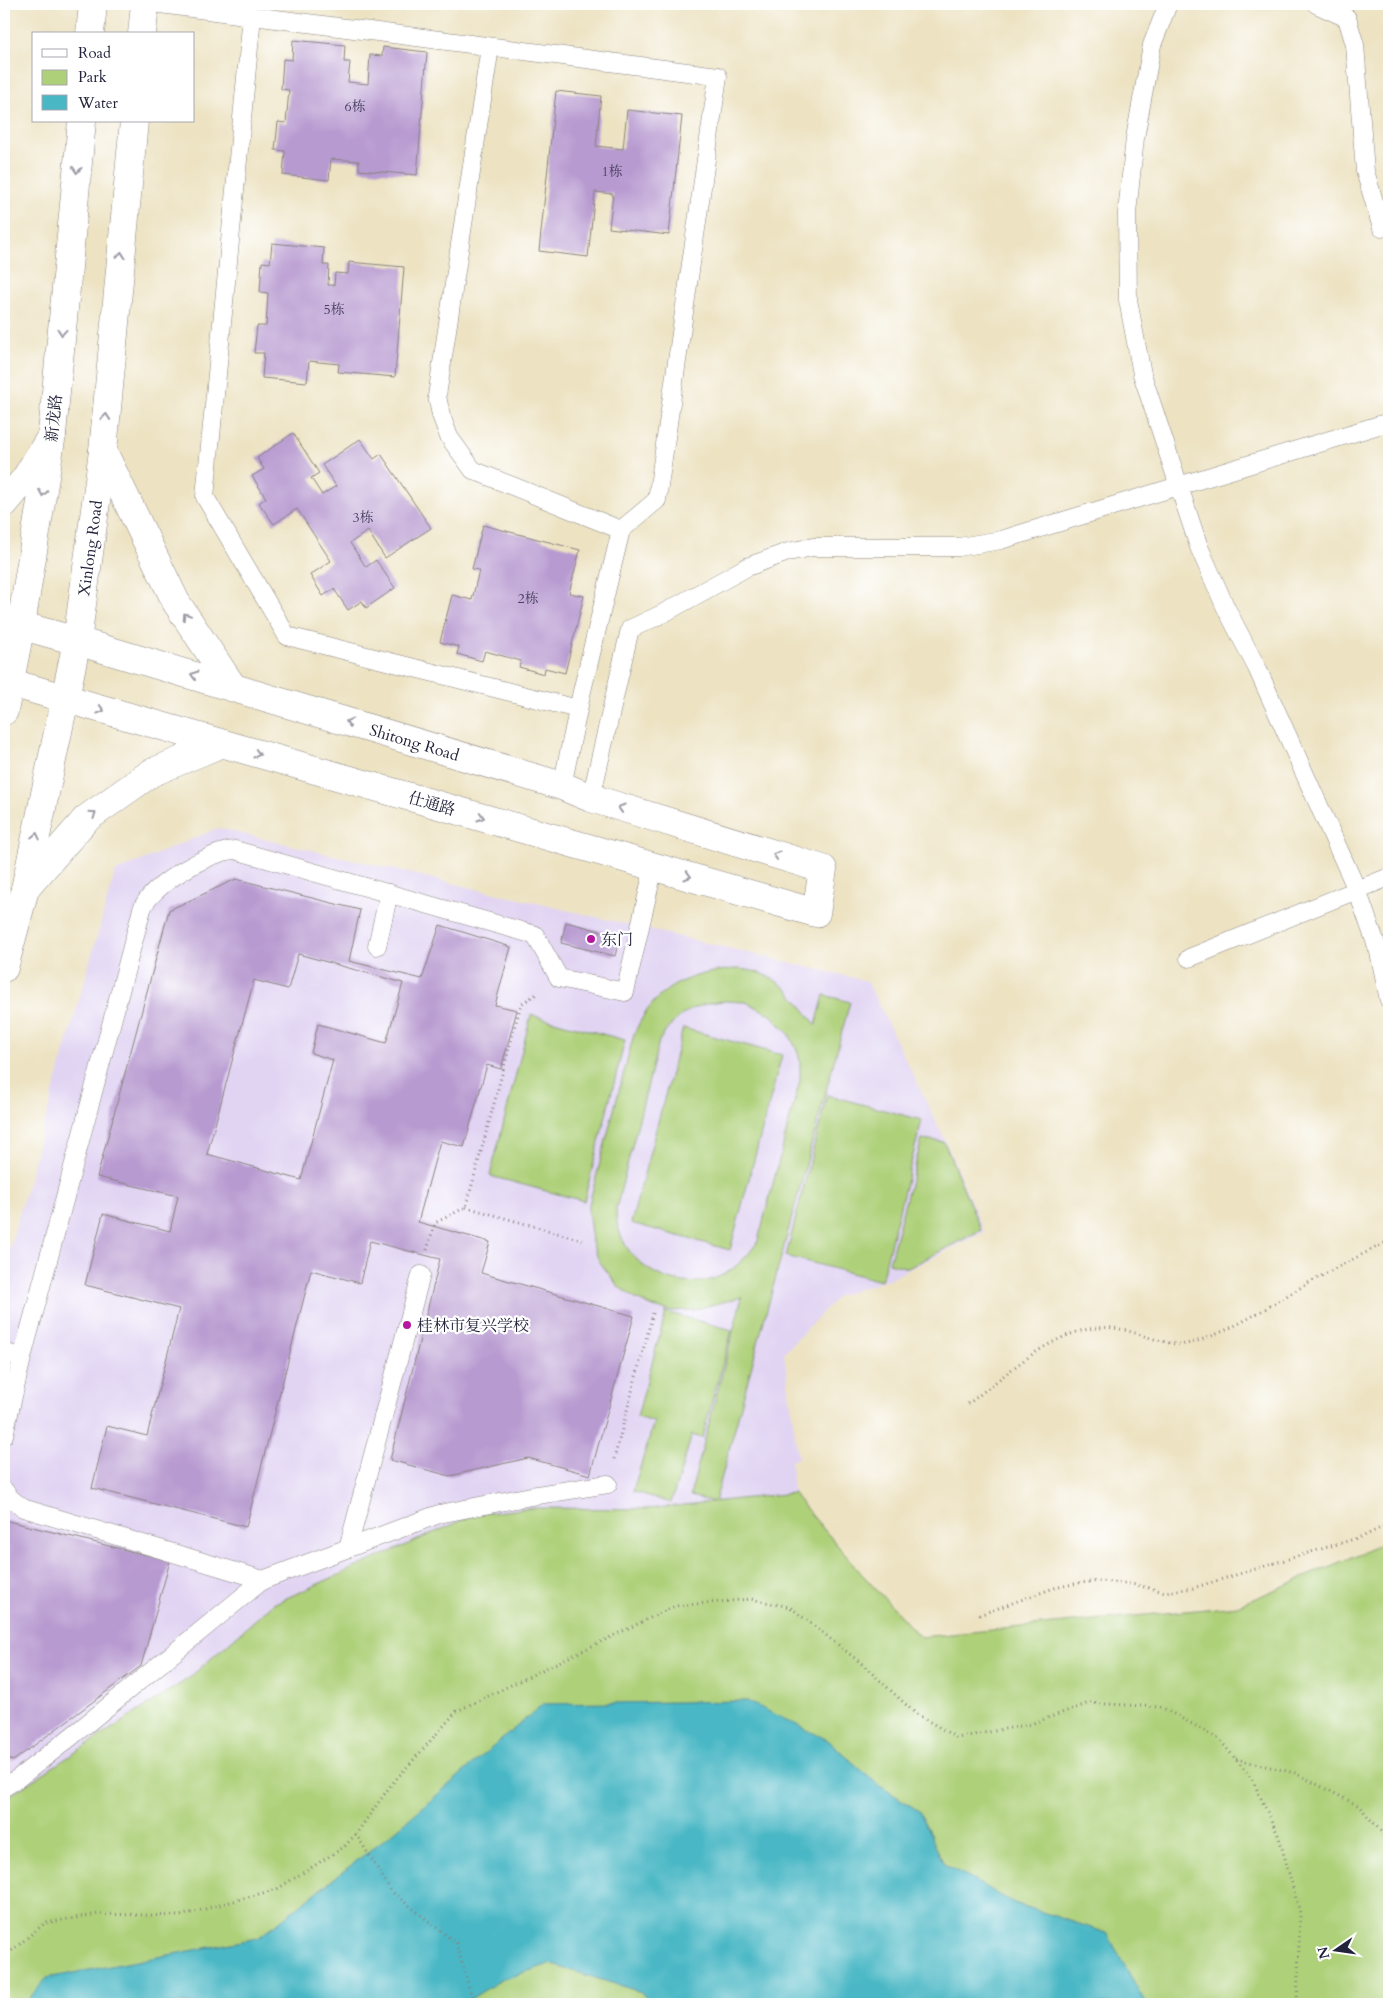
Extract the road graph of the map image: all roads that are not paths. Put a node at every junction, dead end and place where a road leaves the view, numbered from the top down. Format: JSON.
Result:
{"nodes":[{"id":1,"x":93,"y":4,"type":"edge"},
{"id":2,"x":145,"y":4,"type":"edge"},
{"id":3,"x":160,"y":4,"type":"edge"},
{"id":4,"x":1168,"y":4,"type":"edge"},
{"id":5,"x":1316,"y":4,"type":"edge"},
{"id":6,"x":252,"y":16,"type":"junction"},
{"id":7,"x":90,"y":32,"type":"edge"},
{"id":8,"x":142,"y":32,"type":"edge"},
{"id":9,"x":490,"y":47,"type":"junction"},
{"id":10,"x":82,"y":122,"type":"edge"},
{"id":11,"x":134,"y":122,"type":"edge"},
{"id":12,"x":1382,"y":228,"type":"dead end"},
{"id":13,"x":1389,"y":422,"type":"edge"},
{"id":14,"x":52,"y":434,"type":"junction"},
{"id":15,"x":103,"y":450,"type":"junction"},
{"id":16,"x":1178,"y":486,"type":"junction"},
{"id":17,"x":4,"y":504,"type":"edge"},
{"id":18,"x":620,"y":530,"type":"junction"},
{"id":19,"x":12,"y":623,"type":"edge"},
{"id":20,"x":77,"y":641,"type":"junction"},
{"id":21,"x":6,"y":682,"type":"edge"},
{"id":22,"x":232,"y":686,"type":"junction"},
{"id":23,"x":64,"y":699,"type":"junction"},
{"id":24,"x":578,"y":709,"type":"junction"},
{"id":25,"x":4,"y":711,"type":"edge"},
{"id":26,"x":220,"y":744,"type":"junction"},
{"id":27,"x":562,"y":786,"type":"junction"},
{"id":28,"x":591,"y":798,"type":"junction"},
{"id":29,"x":654,"y":866,"type":"junction"},
{"id":30,"x":1389,"y":876,"type":"edge"},
{"id":31,"x":25,"y":889,"type":"junction"},
{"id":32,"x":1357,"y":890,"type":"junction"},
{"id":33,"x":389,"y":893,"type":"junction"},
{"id":34,"x":377,"y":946,"type":"dead end"},
{"id":35,"x":1190,"y":958,"type":"dead end"},
{"id":36,"x":4,"y":968,"type":"edge"},
{"id":37,"x":1389,"y":1000,"type":"edge"},
{"id":38,"x":421,"y":1274,"type":"road end"},
{"id":39,"x":4,"y":1352,"type":"edge"},
{"id":40,"x":22,"y":1358,"type":"junction"},
{"id":41,"x":4,"y":1435,"type":"edge"},
{"id":42,"x":608,"y":1484,"type":"road end"},
{"id":43,"x":4,"y":1490,"type":"edge"},
{"id":44,"x":348,"y":1548,"type":"junction"},
{"id":45,"x":263,"y":1580,"type":"junction"},
{"id":46,"x":4,"y":1787,"type":"edge"}],
"edges":[{"from":1,"to":7,"type":"street"},
{"from":2,"to":8,"type":"street"},
{"from":3,"to":6,"type":"lane"},
{"from":4,"to":16,"type":"lane"},
{"from":5,"to":12,"type":"lane"},
{"from":6,"to":9,"type":"lane"},
{"from":6,"to":24,"type":"lane"},
{"from":9,"to":18,"type":"lane"},
{"from":9,"to":18,"type":"lane"},
{"from":10,"to":14,"type":"street","name":"新龙路","one_way":true},
{"from":15,"to":11,"type":"street","name":"Xinlong Road","one_way":true},
{"from":13,"to":16,"type":"lane"},
{"from":14,"to":17,"type":"street"},
{"from":14,"to":19,"type":"street","name":"新龙路","one_way":true},
{"from":15,"to":20,"type":"street","name":"Xinlong Road"},
{"from":22,"to":15,"type":"street","one_way":true},
{"from":16,"to":28,"type":"lane"},
{"from":16,"to":32,"type":"lane"},
{"from":18,"to":24,"type":"lane"},
{"from":19,"to":20,"type":"street","name":"Shitong Road"},
{"from":19,"to":21,"type":"street","name":"新龙路"},
{"from":22,"to":20,"type":"street","name":"Shitong Road","one_way":true},
{"from":20,"to":23,"type":"street","name":"Xinlong Road"},
{"from":21,"to":23,"type":"street","name":"仕通路"},
{"from":21,"to":25,"type":"street","name":"新龙路"},
{"from":27,"to":22,"type":"street","name":"Shitong Road","one_way":true},
{"from":23,"to":26,"type":"street","name":"仕通路","one_way":true},
{"from":31,"to":23,"type":"street","name":"Xinlong Road","one_way":true},
{"from":24,"to":27,"type":"lane"},
{"from":26,"to":29,"type":"street","name":"仕通路","one_way":true},
{"from":31,"to":26,"type":"street","one_way":true},
{"from":27,"to":28,"type":"street","name":"Shitong Road"},
{"from":29,"to":28,"type":"street","name":"Shitong Road","one_way":true},
{"from":29,"to":33,"type":"lane"},
{"from":30,"to":32,"type":"lane"},
{"from":31,"to":36,"type":"street","name":"Xinlong Road"},
{"from":32,"to":35,"type":"lane"},
{"from":32,"to":37,"type":"lane"},
{"from":33,"to":34,"type":"lane"},
{"from":33,"to":40,"type":"lane"},
{"from":38,"to":44,"type":"lane"},
{"from":39,"to":40,"type":"lane"},
{"from":40,"to":41,"type":"lane"},
{"from":42,"to":44,"type":"lane"},
{"from":43,"to":45,"type":"lane"},
{"from":44,"to":45,"type":"lane"},
{"from":45,"to":46,"type":"lane"}]}
